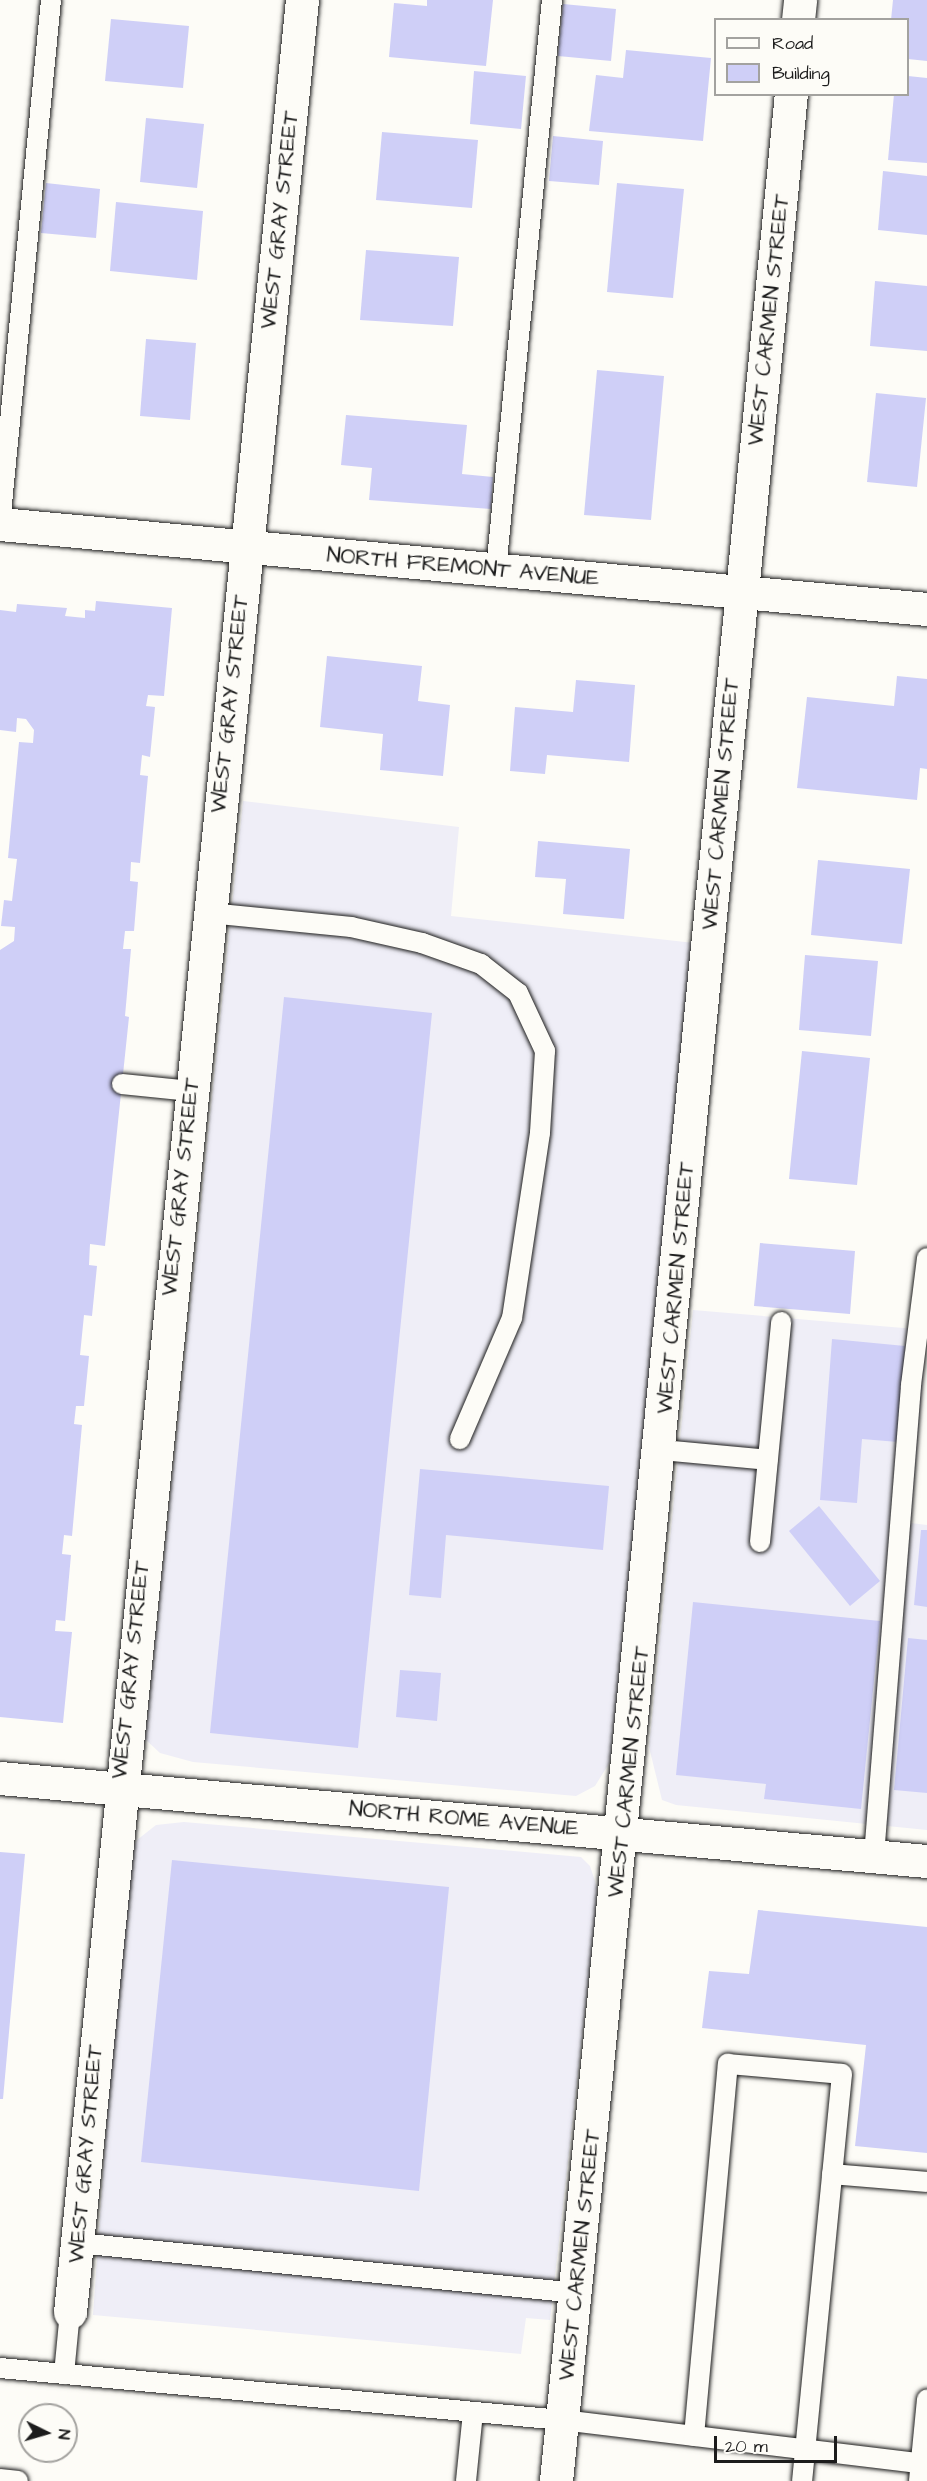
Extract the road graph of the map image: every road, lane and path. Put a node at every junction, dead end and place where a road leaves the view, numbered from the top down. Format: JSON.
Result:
{"nodes":[{"id":1,"x":51,"y":0,"type":"edge"},
{"id":2,"x":302,"y":0,"type":"edge"},
{"id":3,"x":552,"y":0,"type":"edge"},
{"id":4,"x":800,"y":0,"type":"edge"},
{"id":5,"x":798,"y":18,"type":"edge"},
{"id":6,"x":791,"y":96,"type":"edge"},
{"id":7,"x":0,"y":524,"type":"edge"},
{"id":8,"x":246,"y":548,"type":"junction"},
{"id":9,"x":496,"y":570,"type":"junction"},
{"id":10,"x":741,"y":592,"type":"junction"},
{"id":11,"x":927,"y":609,"type":"edge"},
{"id":12,"x":209,"y":913,"type":"junction"},
{"id":13,"x":122,"y":1084,"type":"dead end"},
{"id":14,"x":191,"y":1091,"type":"junction"},
{"id":15,"x":927,"y":1258,"type":"edge"},
{"id":16,"x":781,"y":1322,"type":"dead end"},
{"id":17,"x":460,"y":1439,"type":"dead end"},
{"id":18,"x":661,"y":1450,"type":"junction"},
{"id":19,"x":768,"y":1460,"type":"junction"},
{"id":20,"x":760,"y":1542,"type":"dead end"},
{"id":21,"x":0,"y":1778,"type":"edge"},
{"id":22,"x":119,"y":1788,"type":"junction"},
{"id":23,"x":623,"y":1833,"type":"junction"},
{"id":24,"x":874,"y":1856,"type":"junction"},
{"id":25,"x":927,"y":1861,"type":"edge"},
{"id":26,"x":832,"y":2174,"type":"junction"},
{"id":27,"x":927,"y":2182,"type":"edge"},
{"id":28,"x":78,"y":2243,"type":"junction"},
{"id":29,"x":577,"y":2294,"type":"junction"},
{"id":30,"x":70,"y":2312,"type":"joint"},
{"id":31,"x":0,"y":2368,"type":"edge"},
{"id":32,"x":64,"y":2374,"type":"junction"},
{"id":33,"x":927,"y":2399,"type":"edge"},
{"id":34,"x":473,"y":2412,"type":"junction"},
{"id":35,"x":562,"y":2420,"type":"junction"},
{"id":36,"x":694,"y":2436,"type":"junction"},
{"id":37,"x":805,"y":2450,"type":"junction"},
{"id":38,"x":922,"y":2469,"type":"edge"},
{"id":39,"x":466,"y":2481,"type":"edge"},
{"id":40,"x":556,"y":2481,"type":"edge"},
{"id":41,"x":802,"y":2481,"type":"edge"}],
"edges":[{"from":1,"to":7,"type":"lane"},
{"from":2,"to":8,"type":"street","name":"WEST GRAY STREET"},
{"from":3,"to":9,"type":"lane"},
{"from":4,"to":5,"type":"street"},
{"from":6,"to":10,"type":"street","name":"WEST CARMEN STREET"},
{"from":7,"to":8,"type":"street","name":"NORTH FREMONT AVENUE"},
{"from":8,"to":9,"type":"street","name":"NORTH FREMONT AVENUE"},
{"from":8,"to":12,"type":"street","name":"WEST GRAY STREET"},
{"from":9,"to":10,"type":"street","name":"NORTH FREMONT AVENUE"},
{"from":10,"to":11,"type":"street","name":"NORTH FREMONT AVENUE"},
{"from":10,"to":18,"type":"street","name":"WEST CARMEN STREET"},
{"from":12,"to":14,"type":"street","name":"WEST GRAY STREET"},
{"from":12,"to":17,"type":"lane"},
{"from":13,"to":14,"type":"lane"},
{"from":14,"to":22,"type":"street","name":"WEST GRAY STREET"},
{"from":15,"to":24,"type":"lane"},
{"from":16,"to":19,"type":"lane"},
{"from":18,"to":19,"type":"lane"},
{"from":18,"to":23,"type":"street","name":"WEST CARMEN STREET"},
{"from":19,"to":20,"type":"lane"},
{"from":21,"to":22,"type":"street","name":"NORTH ROME AVENUE"},
{"from":22,"to":23,"type":"street","name":"NORTH ROME AVENUE"},
{"from":22,"to":28,"type":"street","name":"WEST GRAY STREET"},
{"from":23,"to":24,"type":"street","name":"NORTH ROME AVENUE"},
{"from":23,"to":29,"type":"street","name":"WEST CARMEN STREET"},
{"from":24,"to":25,"type":"street","name":"NORTH ROME AVENUE"},
{"from":26,"to":27,"type":"lane"},
{"from":26,"to":36,"type":"lane"},
{"from":26,"to":37,"type":"lane"},
{"from":28,"to":29,"type":"lane"},
{"from":28,"to":30,"type":"street","name":"WEST GRAY STREET"},
{"from":29,"to":35,"type":"street","name":"WEST CARMEN STREET"},
{"from":30,"to":32,"type":"lane","name":"WEST GRAY STREET"},
{"from":31,"to":32,"type":"lane"},
{"from":32,"to":34,"type":"lane"},
{"from":33,"to":38,"type":"lane"},
{"from":34,"to":35,"type":"lane"},
{"from":34,"to":39,"type":"lane"},
{"from":35,"to":36,"type":"lane"},
{"from":35,"to":40,"type":"street","name":"WEST CARMEN STREET"},
{"from":36,"to":37,"type":"lane"},
{"from":37,"to":38,"type":"lane"},
{"from":37,"to":41,"type":"lane"}]}
